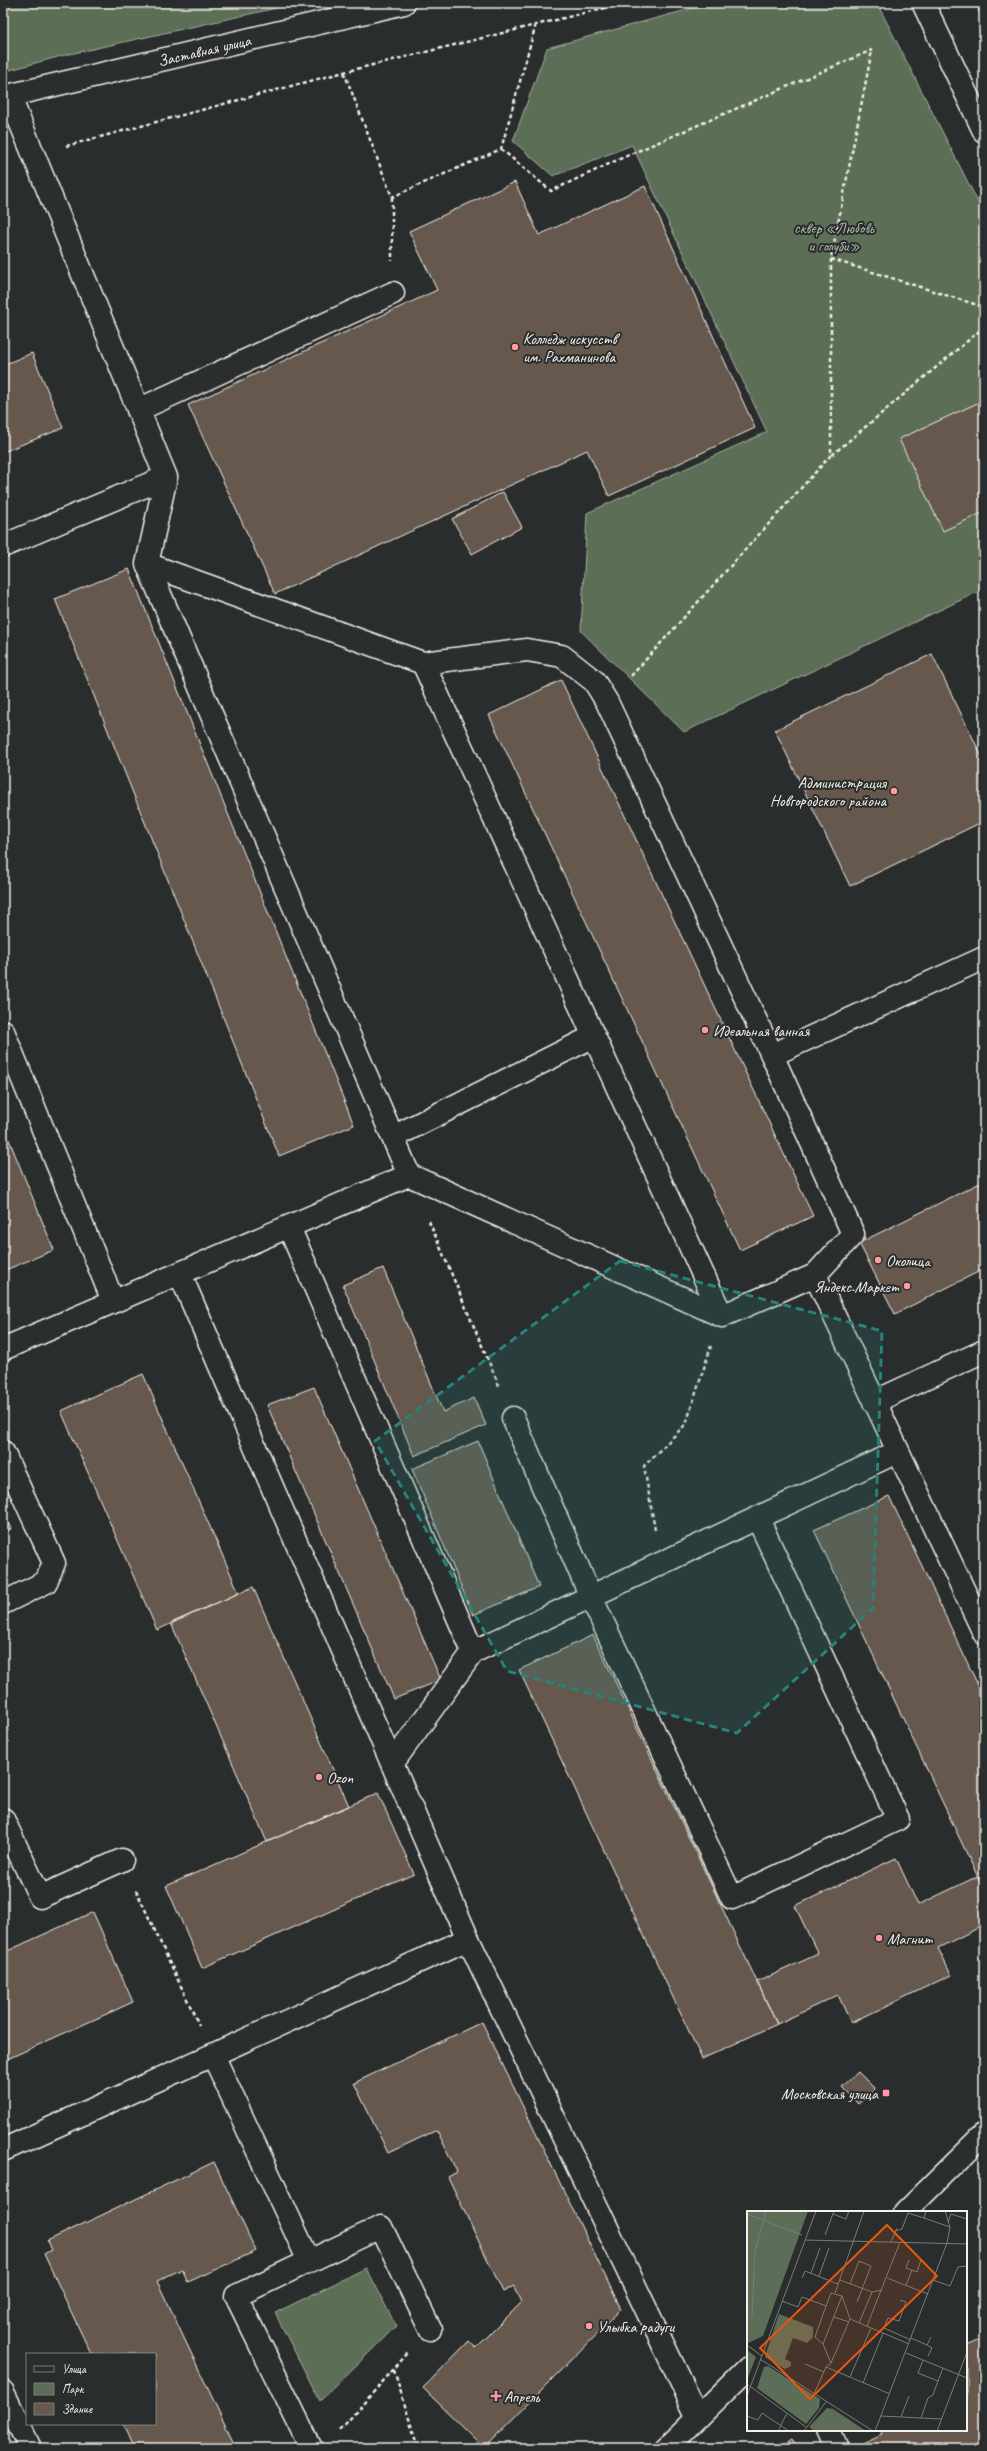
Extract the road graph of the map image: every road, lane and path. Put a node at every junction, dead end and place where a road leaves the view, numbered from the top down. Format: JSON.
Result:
{"nodes":[{"id":1,"x":404,"y":3,"type":"edge"},
{"id":2,"x":625,"y":3,"type":"edge"},
{"id":3,"x":923,"y":3,"type":"edge"},
{"id":4,"x":976,"y":3,"type":"edge"},
{"id":5,"x":984,"y":20,"type":"edge"},
{"id":6,"x":536,"y":24,"type":"junction"},
{"id":7,"x":344,"y":72,"type":"junction"},
{"id":8,"x":6,"y":96,"type":"edge"},
{"id":9,"x":984,"y":131,"type":"edge"},
{"id":10,"x":501,"y":150,"type":"junction"},
{"id":11,"x":32,"y":155,"type":"junction"},
{"id":12,"x":392,"y":197,"type":"junction"},
{"id":13,"x":831,"y":259,"type":"junction"},
{"id":14,"x":393,"y":293,"type":"joint"},
{"id":15,"x":984,"y":308,"type":"edge"},
{"id":16,"x":984,"y":327,"type":"edge"},
{"id":17,"x":138,"y":410,"type":"junction"},
{"id":18,"x":831,"y":455,"type":"junction"},
{"id":19,"x":166,"y":477,"type":"junction"},
{"id":20,"x":3,"y":546,"type":"edge"},
{"id":21,"x":147,"y":564,"type":"junction"},
{"id":22,"x":423,"y":663,"type":"junction"},
{"id":23,"x":608,"y":702,"type":"junction"},
{"id":24,"x":984,"y":958,"type":"edge"},
{"id":25,"x":3,"y":1031,"type":"edge"},
{"id":26,"x":594,"y":1036,"type":"junction"},
{"id":27,"x":772,"y":1056,"type":"junction"},
{"id":28,"x":393,"y":1137,"type":"junction"},
{"id":29,"x":409,"y":1175,"type":"junction"},
{"id":30,"x":289,"y":1227,"type":"junction"},
{"id":31,"x":180,"y":1274,"type":"junction"},
{"id":32,"x":815,"y":1275,"type":"junction"},
{"id":33,"x":113,"y":1301,"type":"junction"},
{"id":34,"x":722,"y":1316,"type":"junction"},
{"id":35,"x":3,"y":1348,"type":"edge"},
{"id":36,"x":984,"y":1351,"type":"edge"},
{"id":37,"x":874,"y":1402,"type":"junction"},
{"id":38,"x":513,"y":1418,"type":"joint"},
{"id":39,"x":3,"y":1452,"type":"edge"},
{"id":40,"x":898,"y":1452,"type":"junction"},
{"id":41,"x":758,"y":1519,"type":"junction"},
{"id":42,"x":660,"y":1566,"type":"junction"},
{"id":43,"x":592,"y":1597,"type":"junction"},
{"id":44,"x":3,"y":1603,"type":"edge"},
{"id":45,"x":984,"y":1633,"type":"edge"},
{"id":46,"x":473,"y":1652,"type":"junction"},
{"id":47,"x":392,"y":1764,"type":"junction"},
{"id":48,"x":3,"y":1819,"type":"edge"},
{"id":49,"x":122,"y":1860,"type":"joint"},
{"id":50,"x":468,"y":1939,"type":"junction"},
{"id":51,"x":213,"y":2054,"type":"junction"},
{"id":52,"x":984,"y":2134,"type":"edge"},
{"id":53,"x":3,"y":2150,"type":"edge"},
{"id":54,"x":906,"y":2211,"type":"edge"},
{"id":55,"x":309,"y":2261,"type":"junction"},
{"id":56,"x":430,"y":2329,"type":"joint"},
{"id":57,"x":747,"y":2369,"type":"edge"},
{"id":58,"x":393,"y":2370,"type":"junction"},
{"id":59,"x":3,"y":2392,"type":"edge"},
{"id":60,"x":698,"y":2417,"type":"junction"},
{"id":61,"x":339,"y":2431,"type":"dead end"},
{"id":62,"x":829,"y":2431,"type":"edge"},
{"id":63,"x":30,"y":2448,"type":"edge"},
{"id":64,"x":311,"y":2448,"type":"edge"},
{"id":65,"x":418,"y":2448,"type":"edge"},
{"id":66,"x":667,"y":2448,"type":"edge"},
{"id":67,"x":837,"y":2448,"type":"edge"}],
"edges":[{"from":1,"to":8,"type":"street","name":"Заставная улица"},
{"from":2,"to":6,"type":"path"},
{"from":3,"to":9,"type":"street"},
{"from":4,"to":5,"type":"path"},
{"from":6,"to":7,"type":"path"},
{"from":6,"to":10,"type":"path"},
{"from":7,"to":11,"type":"path"},
{"from":7,"to":12,"type":"path"},
{"from":8,"to":11,"type":"street"},
{"from":10,"to":12,"type":"path"},
{"from":10,"to":13,"type":"path"},
{"from":11,"to":17,"type":"street"},
{"from":12,"to":14,"type":"path"},
{"from":13,"to":15,"type":"path"},
{"from":13,"to":18,"type":"path"},
{"from":14,"to":17,"type":"street"},
{"from":16,"to":18,"type":"path"},
{"from":17,"to":19,"type":"street"},
{"from":18,"to":23,"type":"path"},
{"from":19,"to":20,"type":"street"},
{"from":19,"to":21,"type":"street"},
{"from":21,"to":22,"type":"street"},
{"from":21,"to":28,"type":"street"},
{"from":22,"to":23,"type":"street"},
{"from":22,"to":26,"type":"street"},
{"from":23,"to":27,"type":"street"},
{"from":24,"to":27,"type":"street"},
{"from":25,"to":33,"type":"street"},
{"from":26,"to":28,"type":"street"},
{"from":26,"to":34,"type":"street"},
{"from":27,"to":32,"type":"street"},
{"from":28,"to":29,"type":"street"},
{"from":29,"to":30,"type":"street"},
{"from":29,"to":34,"type":"street"},
{"from":29,"to":38,"type":"path"},
{"from":30,"to":31,"type":"street"},
{"from":30,"to":46,"type":"street"},
{"from":31,"to":33,"type":"street"},
{"from":31,"to":47,"type":"street"},
{"from":32,"to":34,"type":"street"},
{"from":32,"to":37,"type":"street"},
{"from":33,"to":35,"type":"street"},
{"from":34,"to":42,"type":"path"},
{"from":36,"to":37,"type":"street"},
{"from":37,"to":40,"type":"street"},
{"from":38,"to":43,"type":"street"},
{"from":39,"to":44,"type":"street"},
{"from":40,"to":41,"type":"street"},
{"from":40,"to":45,"type":"street"},
{"from":41,"to":42,"type":"street"},
{"from":41,"to":43,"type":"street"},
{"from":42,"to":43,"type":"street"},
{"from":43,"to":46,"type":"street"},
{"from":46,"to":47,"type":"street"},
{"from":47,"to":50,"type":"street"},
{"from":48,"to":49,"type":"street"},
{"from":49,"to":51,"type":"path"},
{"from":50,"to":51,"type":"street"},
{"from":50,"to":60,"type":"street"},
{"from":51,"to":53,"type":"street"},
{"from":51,"to":55,"type":"street"},
{"from":52,"to":54,"type":"street"},
{"from":55,"to":56,"type":"street"},
{"from":55,"to":64,"type":"street"},
{"from":56,"to":58,"type":"path"},
{"from":57,"to":60,"type":"street"},
{"from":58,"to":61,"type":"path"},
{"from":58,"to":65,"type":"path"},
{"from":59,"to":63,"type":"street"},
{"from":60,"to":66,"type":"street"},
{"from":62,"to":67,"type":"street"}]}
